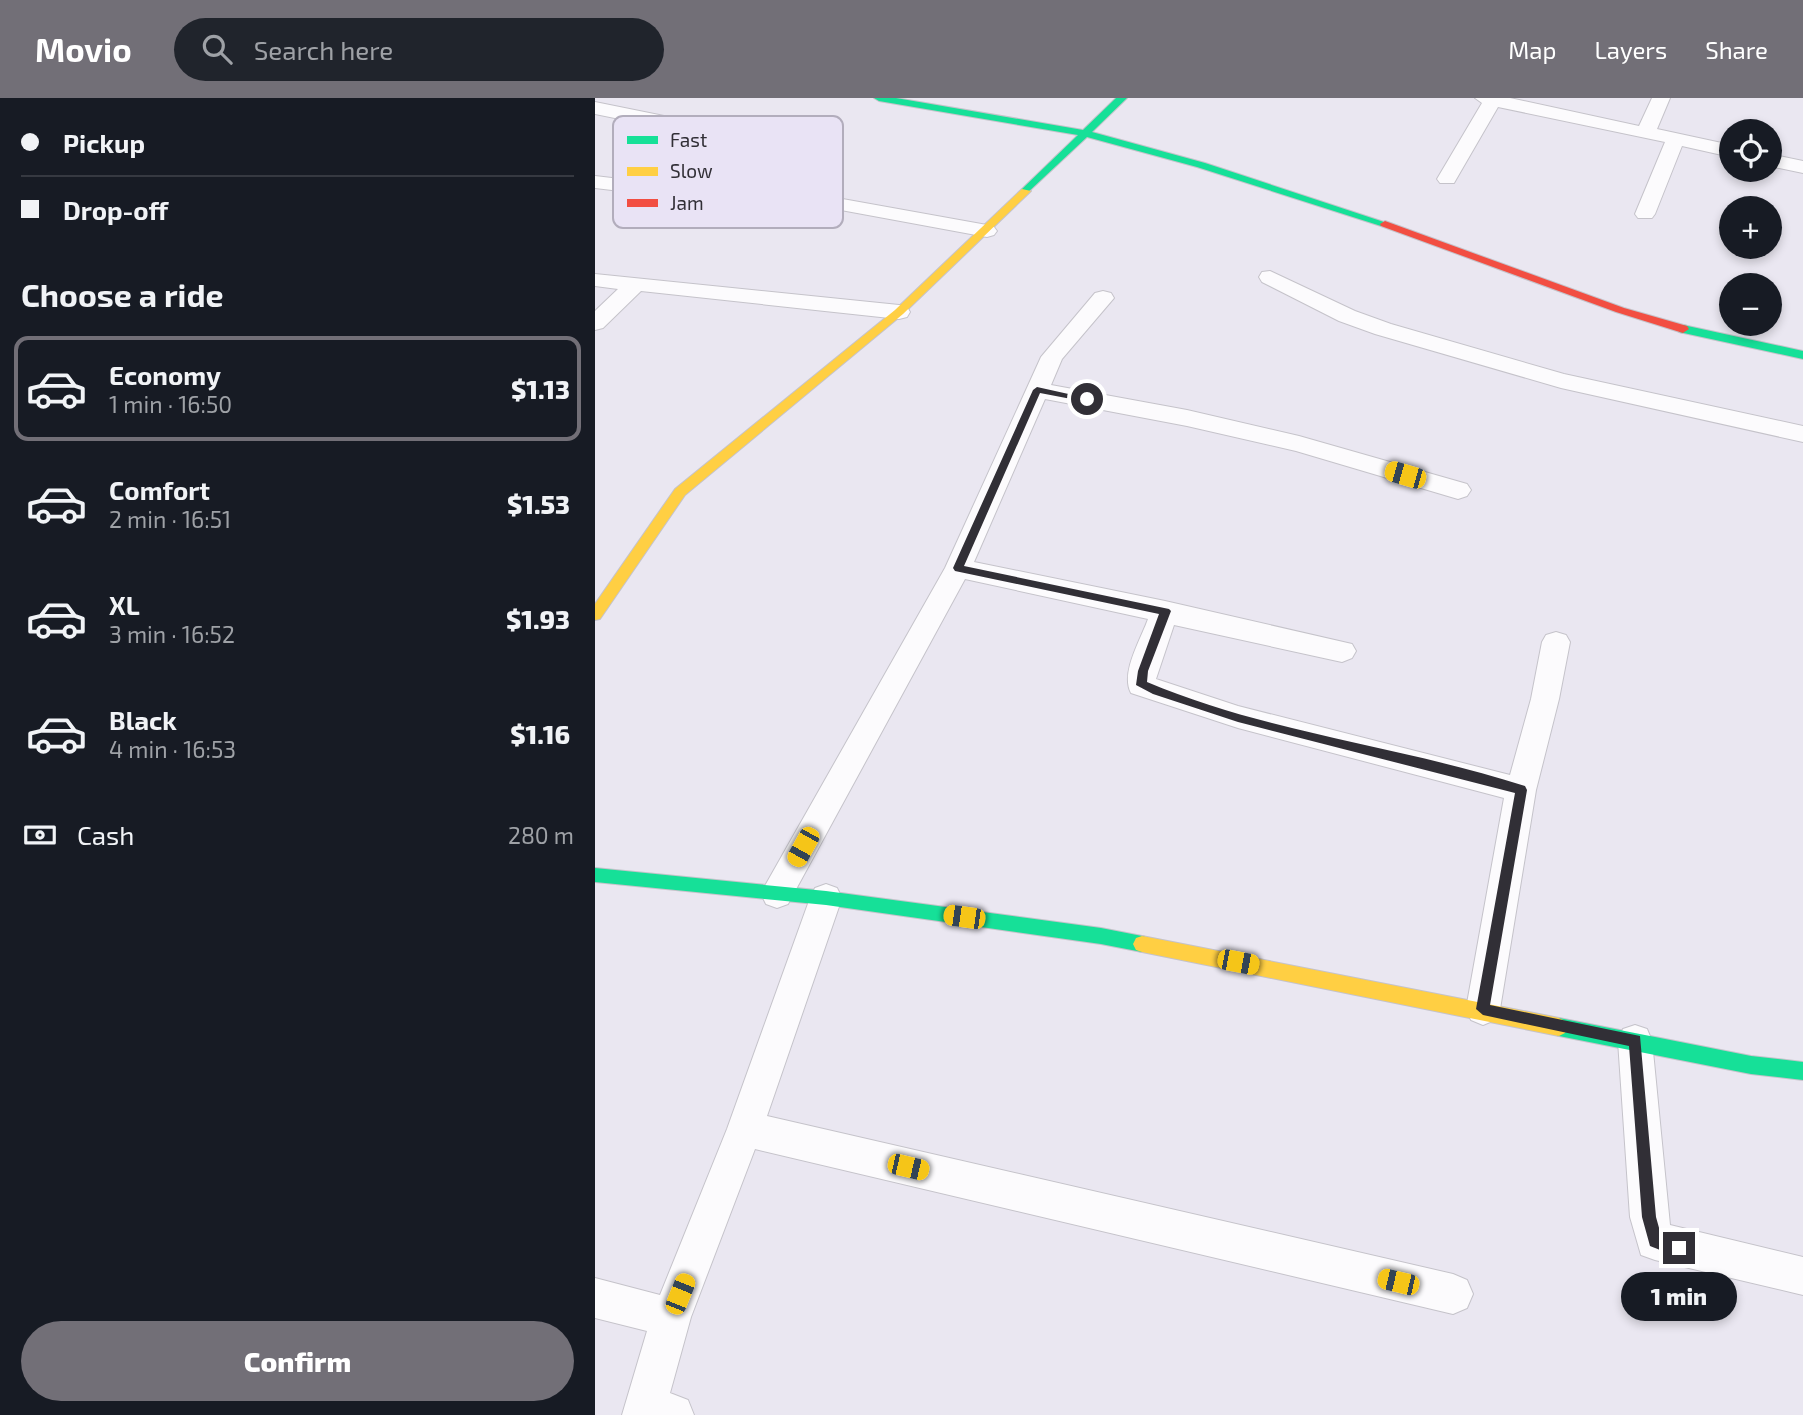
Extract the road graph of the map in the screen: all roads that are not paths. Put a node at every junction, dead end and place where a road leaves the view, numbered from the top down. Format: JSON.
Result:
{"nodes":[{"id":1,"x":879,"y":98,"type":"edge"},
{"id":2,"x":1122,"y":98,"type":"edge"},
{"id":3,"x":1661,"y":98,"type":"edge"},
{"id":4,"x":1489,"y":99,"type":"edge"},
{"id":5,"x":911,"y":101,"type":"edge"},
{"id":6,"x":596,"y":110,"type":"edge"},
{"id":7,"x":627,"y":116,"type":"edge"},
{"id":8,"x":1646,"y":132,"type":"junction"},
{"id":9,"x":1083,"y":133,"type":"junction"},
{"id":10,"x":1676,"y":138,"type":"junction"},
{"id":11,"x":1719,"y":148,"type":"edge"},
{"id":12,"x":1782,"y":163,"type":"edge"},
{"id":13,"x":1803,"y":167,"type":"edge"},
{"id":14,"x":1447,"y":179,"type":"dead end"},
{"id":15,"x":595,"y":182,"type":"edge"},
{"id":16,"x":613,"y":184,"type":"edge"},
{"id":17,"x":843,"y":205,"type":"edge"},
{"id":18,"x":1645,"y":214,"type":"dead end"},
{"id":19,"x":987,"y":231,"type":"junction"},
{"id":20,"x":1270,"y":277,"type":"dead end"},
{"id":21,"x":595,"y":280,"type":"edge"},
{"id":22,"x":635,"y":285,"type":"junction"},
{"id":23,"x":1103,"y":298,"type":"dead end"},
{"id":24,"x":899,"y":312,"type":"junction"},
{"id":25,"x":595,"y":323,"type":"edge"},
{"id":26,"x":1803,"y":355,"type":"edge"},
{"id":27,"x":1037,"y":390,"type":"junction"},
{"id":28,"x":1803,"y":434,"type":"edge"},
{"id":29,"x":1458,"y":491,"type":"dead end"},
{"id":30,"x":958,"y":568,"type":"junction"},
{"id":31,"x":1165,"y":611,"type":"junction"},
{"id":32,"x":595,"y":615,"type":"edge"},
{"id":33,"x":1556,"y":642,"type":"dead end"},
{"id":34,"x":1342,"y":651,"type":"dead end"},
{"id":35,"x":1521,"y":790,"type":"junction"},
{"id":36,"x":595,"y":875,"type":"edge"},
{"id":37,"x":777,"y":894,"type":"junction"},
{"id":38,"x":826,"y":898,"type":"junction"},
{"id":39,"x":1483,"y":1009,"type":"junction"},
{"id":40,"x":1635,"y":1041,"type":"junction"},
{"id":41,"x":1803,"y":1071,"type":"edge"},
{"id":42,"x":745,"y":1129,"type":"junction"},
{"id":43,"x":1803,"y":1276,"type":"edge"},
{"id":44,"x":1453,"y":1294,"type":"dead end"},
{"id":45,"x":595,"y":1298,"type":"edge"},
{"id":46,"x":671,"y":1317,"type":"junction"},
{"id":47,"x":654,"y":1412,"type":"edge"}],
"edges":[{"from":1,"to":5,"type":"street"},
{"from":2,"to":9,"type":"street"},
{"from":3,"to":8,"type":"street"},
{"from":4,"to":8,"type":"street"},
{"from":4,"to":14,"type":"street"},
{"from":5,"to":9,"type":"street"},
{"from":6,"to":7,"type":"street"},
{"from":8,"to":10,"type":"street"},
{"from":9,"to":19,"type":"street"},
{"from":9,"to":26,"type":"street"},
{"from":10,"to":11,"type":"street"},
{"from":10,"to":18,"type":"street"},
{"from":12,"to":13,"type":"street"},
{"from":15,"to":16,"type":"street"},
{"from":17,"to":19,"type":"street"},
{"from":19,"to":24,"type":"street"},
{"from":20,"to":28,"type":"street"},
{"from":21,"to":22,"type":"street"},
{"from":22,"to":24,"type":"street"},
{"from":22,"to":25,"type":"street"},
{"from":23,"to":27,"type":"street"},
{"from":24,"to":32,"type":"street"},
{"from":27,"to":29,"type":"street"},
{"from":27,"to":30,"type":"street"},
{"from":30,"to":31,"type":"street"},
{"from":30,"to":37,"type":"street"},
{"from":31,"to":34,"type":"street"},
{"from":31,"to":35,"type":"street"},
{"from":33,"to":35,"type":"street"},
{"from":35,"to":39,"type":"street"},
{"from":36,"to":37,"type":"street"},
{"from":37,"to":38,"type":"street"},
{"from":38,"to":39,"type":"street"},
{"from":38,"to":42,"type":"street"},
{"from":39,"to":40,"type":"street"},
{"from":40,"to":41,"type":"street"},
{"from":40,"to":43,"type":"street"},
{"from":42,"to":44,"type":"street"},
{"from":42,"to":46,"type":"street"},
{"from":45,"to":46,"type":"street"},
{"from":46,"to":47,"type":"street"}]}
